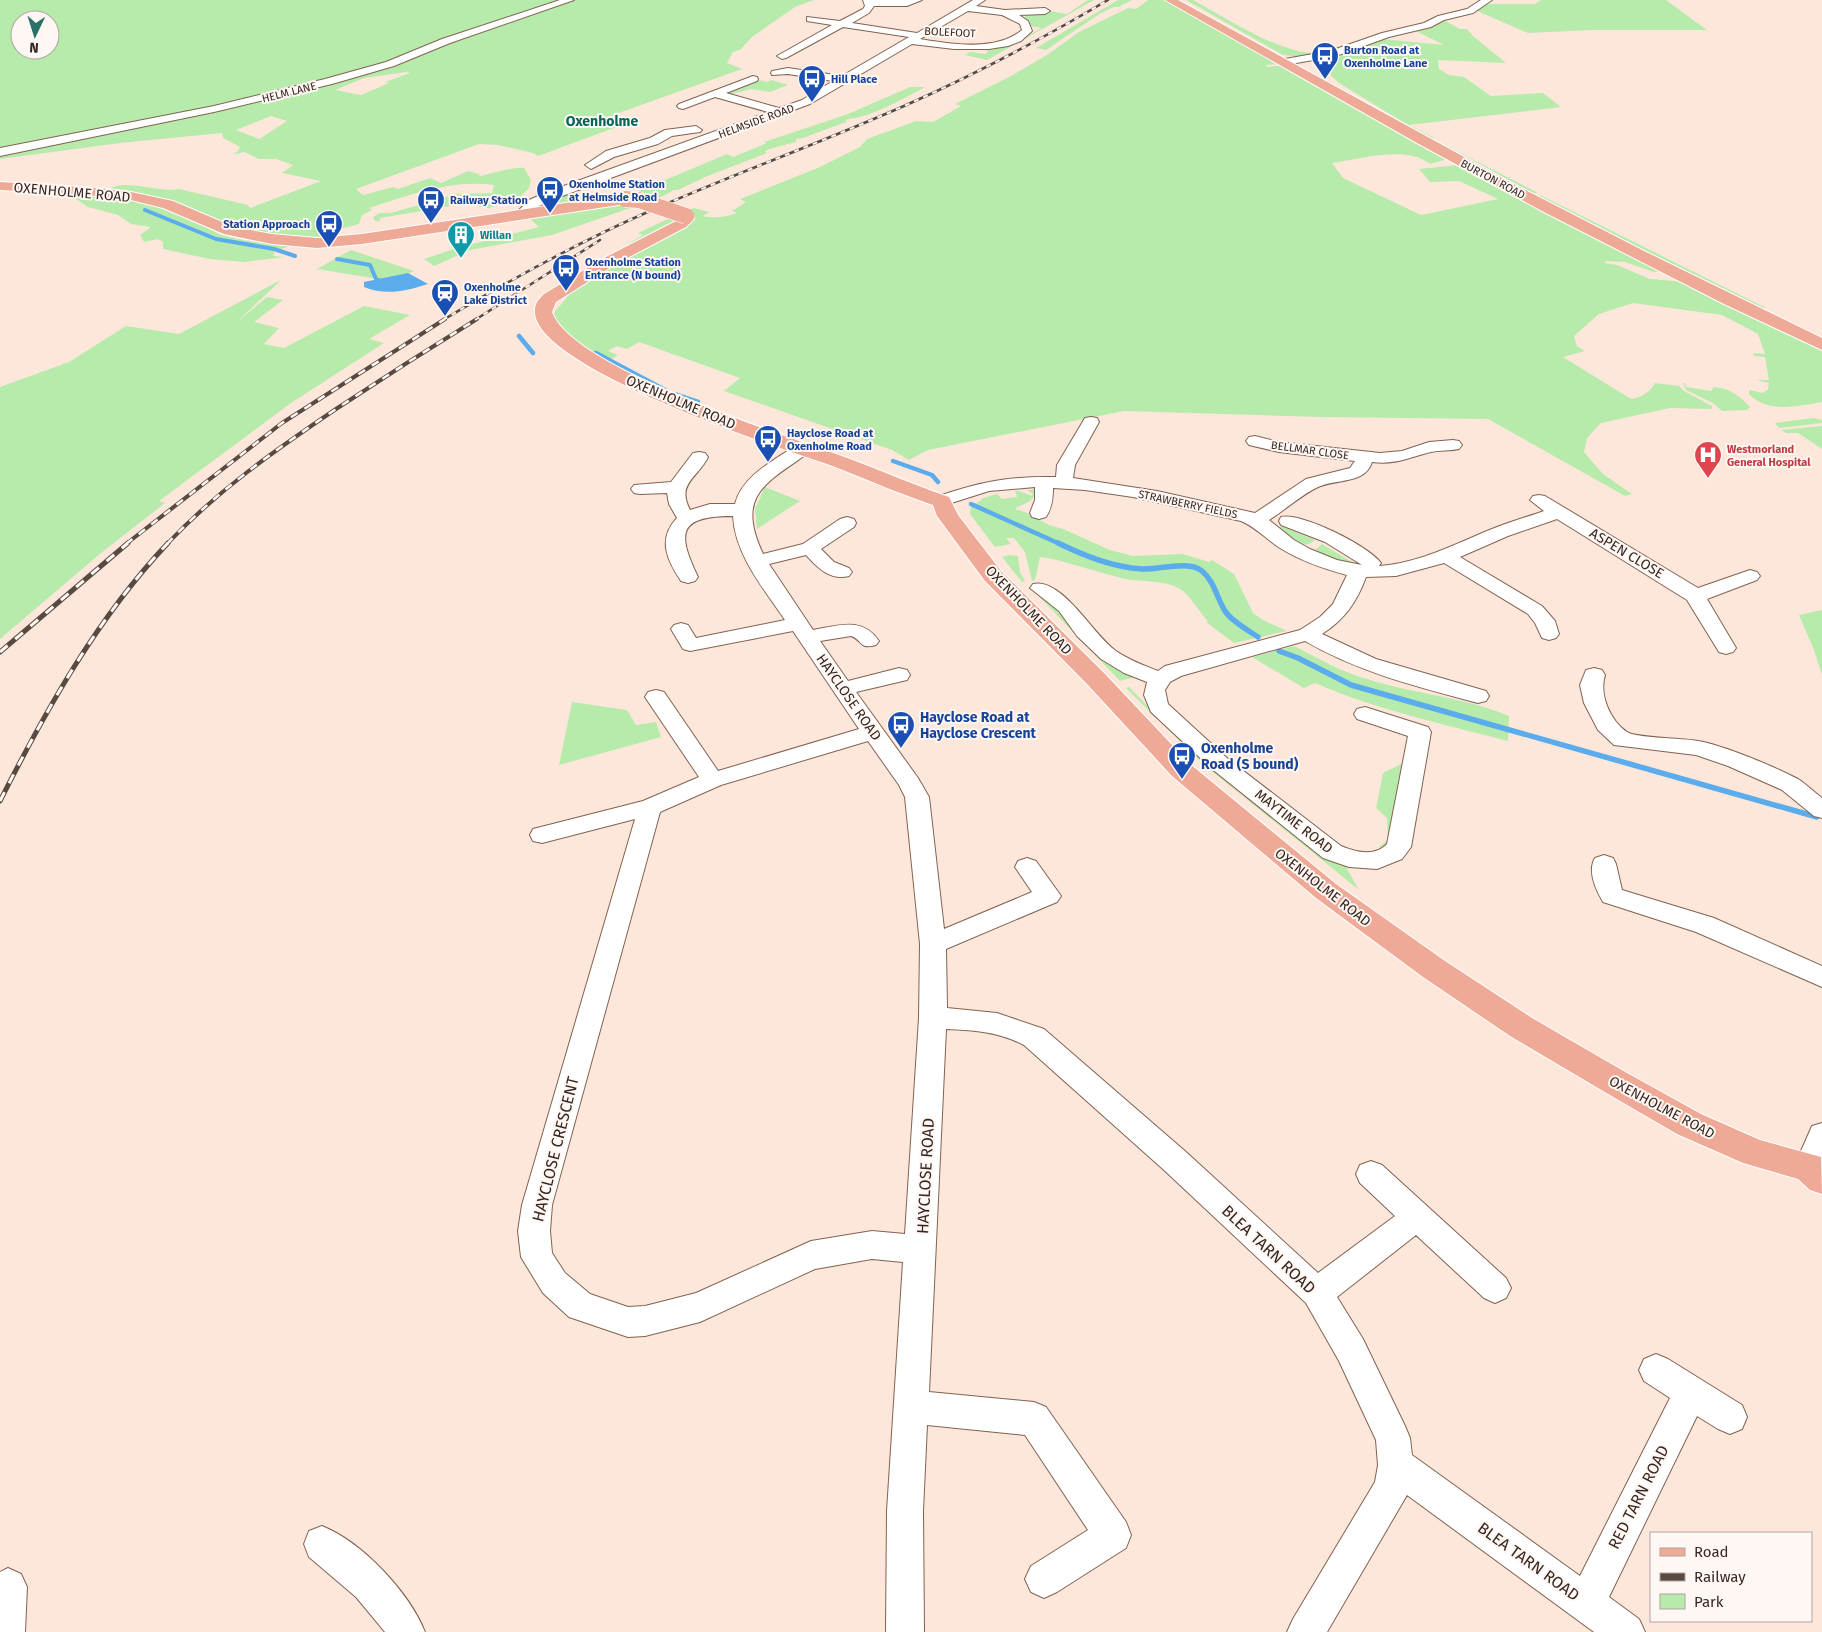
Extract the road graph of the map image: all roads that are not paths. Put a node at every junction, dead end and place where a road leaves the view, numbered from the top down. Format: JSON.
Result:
{"nodes":[{"id":1,"x":569,"y":0,"type":"edge"},
{"id":2,"x":916,"y":0,"type":"edge"},
{"id":3,"x":980,"y":0,"type":"edge"},
{"id":4,"x":1170,"y":0,"type":"edge"},
{"id":5,"x":1487,"y":0,"type":"edge"},
{"id":6,"x":868,"y":1,"type":"edge"},
{"id":7,"x":966,"y":8,"type":"junction"},
{"id":8,"x":826,"y":10,"type":"dead end"},
{"id":9,"x":1045,"y":11,"type":"dead end"},
{"id":10,"x":1020,"y":15,"type":"junction"},
{"id":11,"x":840,"y":24,"type":"junction"},
{"id":12,"x":914,"y":39,"type":"junction"},
{"id":13,"x":784,"y":53,"type":"dead end"},
{"id":14,"x":1285,"y":62,"type":"junction"},
{"id":15,"x":776,"y":73,"type":"dead end"},
{"id":16,"x":753,"y":79,"type":"dead end"},
{"id":17,"x":845,"y":80,"type":"junction"},
{"id":18,"x":715,"y":94,"type":"junction"},
{"id":19,"x":683,"y":106,"type":"dead end"},
{"id":20,"x":782,"y":112,"type":"junction"},
{"id":21,"x":696,"y":130,"type":"dead end"},
{"id":22,"x":631,"y":149,"type":"junction"},
{"id":23,"x":0,"y":152,"type":"edge"},
{"id":24,"x":656,"y":157,"type":"junction"},
{"id":25,"x":590,"y":164,"type":"dead end"},
{"id":26,"x":0,"y":186,"type":"edge"},
{"id":27,"x":521,"y":215,"type":"junction"},
{"id":28,"x":1822,"y":345,"type":"edge"},
{"id":29,"x":1091,"y":422,"type":"dead end"},
{"id":30,"x":1255,"y":441,"type":"dead end"},
{"id":31,"x":1453,"y":445,"type":"dead end"},
{"id":32,"x":801,"y":450,"type":"junction"},
{"id":33,"x":699,"y":456,"type":"dead end"},
{"id":34,"x":1365,"y":457,"type":"junction"},
{"id":35,"x":1044,"y":482,"type":"junction"},
{"id":36,"x":1064,"y":482,"type":"junction"},
{"id":37,"x":677,"y":487,"type":"junction"},
{"id":38,"x":640,"y":489,"type":"dead end"},
{"id":39,"x":1539,"y":500,"type":"dead end"},
{"id":40,"x":942,"y":501,"type":"junction"},
{"id":41,"x":741,"y":510,"type":"junction"},
{"id":42,"x":1558,"y":512,"type":"junction"},
{"id":43,"x":1039,"y":513,"type":"dead end"},
{"id":44,"x":687,"y":518,"type":"junction"},
{"id":45,"x":1256,"y":520,"type":"junction"},
{"id":46,"x":1288,"y":521,"type":"dead end"},
{"id":47,"x":847,"y":523,"type":"dead end"},
{"id":48,"x":1326,"y":536,"type":"junction"},
{"id":49,"x":810,"y":548,"type":"junction"},
{"id":50,"x":1303,"y":552,"type":"junction"},
{"id":51,"x":1447,"y":557,"type":"junction"},
{"id":52,"x":757,"y":561,"type":"junction"},
{"id":53,"x":1364,"y":567,"type":"junction"},
{"id":54,"x":842,"y":572,"type":"dead end"},
{"id":55,"x":1750,"y":576,"type":"dead end"},
{"id":56,"x":688,"y":578,"type":"dead end"},
{"id":57,"x":1040,"y":588,"type":"dead end"},
{"id":58,"x":1695,"y":596,"type":"junction"},
{"id":59,"x":1563,"y":614,"type":"dead end"},
{"id":60,"x":1541,"y":615,"type":"junction"},
{"id":61,"x":681,"y":629,"type":"dead end"},
{"id":62,"x":802,"y":630,"type":"junction"},
{"id":63,"x":1307,"y":634,"type":"junction"},
{"id":64,"x":1549,"y":634,"type":"dead end"},
{"id":65,"x":869,"y":642,"type":"dead end"},
{"id":66,"x":1726,"y":648,"type":"dead end"},
{"id":67,"x":1594,"y":674,"type":"dead end"},
{"id":68,"x":899,"y":675,"type":"dead end"},
{"id":69,"x":1159,"y":679,"type":"junction"},
{"id":70,"x":842,"y":689,"type":"junction"},
{"id":71,"x":1478,"y":696,"type":"dead end"},
{"id":72,"x":656,"y":697,"type":"dead end"},
{"id":73,"x":1365,"y":714,"type":"dead end"},
{"id":74,"x":873,"y":732,"type":"junction"},
{"id":75,"x":713,"y":780,"type":"junction"},
{"id":76,"x":650,"y":807,"type":"junction"},
{"id":77,"x":1822,"y":810,"type":"edge"},
{"id":78,"x":542,"y":835,"type":"dead end"},
{"id":79,"x":1604,"y":864,"type":"dead end"},
{"id":80,"x":1027,"y":867,"type":"dead end"},
{"id":81,"x":933,"y":944,"type":"junction"},
{"id":82,"x":1822,"y":976,"type":"edge"},
{"id":83,"x":934,"y":1018,"type":"junction"},
{"id":84,"x":1822,"y":1135,"type":"edge"},
{"id":85,"x":1816,"y":1173,"type":"edge"},
{"id":86,"x":1371,"y":1174,"type":"dead end"},
{"id":87,"x":1417,"y":1217,"type":"junction"},
{"id":88,"x":921,"y":1248,"type":"junction"},
{"id":89,"x":1494,"y":1288,"type":"dead end"},
{"id":90,"x":1317,"y":1293,"type":"junction"},
{"id":91,"x":1656,"y":1370,"type":"dead end"},
{"id":92,"x":1691,"y":1392,"type":"junction"},
{"id":93,"x":912,"y":1407,"type":"junction"},
{"id":94,"x":1730,"y":1417,"type":"dead end"},
{"id":95,"x":1396,"y":1465,"type":"junction"},
{"id":96,"x":322,"y":1544,"type":"dead end"},
{"id":97,"x":1044,"y":1579,"type":"dead end"},
{"id":98,"x":8,"y":1587,"type":"dead end"},
{"id":99,"x":1586,"y":1603,"type":"junction"},
{"id":100,"x":6,"y":1632,"type":"edge"},
{"id":101,"x":406,"y":1632,"type":"edge"},
{"id":102,"x":905,"y":1632,"type":"edge"},
{"id":103,"x":1306,"y":1632,"type":"edge"},
{"id":104,"x":1626,"y":1632,"type":"edge"}],
"edges":[{"from":1,"to":23,"type":"street","name":"HELM LANE"},
{"from":2,"to":6,"type":"street"},
{"from":3,"to":7,"type":"street","name":"HELMSIDE ROAD"},
{"from":4,"to":14,"type":"main road","name":"BURTON ROAD"},
{"from":5,"to":14,"type":"street"},
{"from":6,"to":11,"type":"street"},
{"from":7,"to":10,"type":"street","name":"BOLEFOOT"},
{"from":7,"to":12,"type":"street","name":"HELMSIDE ROAD"},
{"from":8,"to":11,"type":"street"},
{"from":9,"to":10,"type":"street","name":"BOLEFOOT"},
{"from":10,"to":12,"type":"street","name":"BOLEFOOT"},
{"from":11,"to":12,"type":"street"},
{"from":11,"to":13,"type":"street"},
{"from":12,"to":17,"type":"street","name":"HELMSIDE ROAD"},
{"from":14,"to":28,"type":"main road","name":"BURTON ROAD"},
{"from":15,"to":17,"type":"street"},
{"from":16,"to":18,"type":"street"},
{"from":17,"to":20,"type":"street","name":"HELMSIDE ROAD"},
{"from":18,"to":19,"type":"street"},
{"from":18,"to":20,"type":"street"},
{"from":20,"to":24,"type":"street","name":"HELMSIDE ROAD"},
{"from":21,"to":22,"type":"street"},
{"from":22,"to":24,"type":"street"},
{"from":22,"to":25,"type":"street"},
{"from":24,"to":27,"type":"street","name":"HELMSIDE ROAD"},
{"from":26,"to":27,"type":"main road","name":"OXENHOLME ROAD"},
{"from":27,"to":32,"type":"main road","name":"OXENHOLME ROAD","bridge":true},
{"from":29,"to":36,"type":"street"},
{"from":30,"to":34,"type":"street","name":"BELLMAR CLOSE"},
{"from":31,"to":34,"type":"street","name":"BELLMAR CLOSE"},
{"from":32,"to":40,"type":"main road","name":"OXENHOLME ROAD"},
{"from":32,"to":41,"type":"street"},
{"from":33,"to":37,"type":"street"},
{"from":34,"to":45,"type":"street","name":"BELLMAR CLOSE"},
{"from":35,"to":36,"type":"street","name":"STRAWBERRY FIELDS"},
{"from":35,"to":40,"type":"street","name":"STRAWBERRY FIELDS"},
{"from":35,"to":43,"type":"street"},
{"from":36,"to":45,"type":"street","name":"STRAWBERRY FIELDS"},
{"from":37,"to":38,"type":"street"},
{"from":37,"to":44,"type":"street"},
{"from":39,"to":42,"type":"street","name":"ASPEN CLOSE"},
{"from":40,"to":85,"type":"main road","name":"OXENHOLME ROAD"},
{"from":41,"to":44,"type":"street"},
{"from":41,"to":52,"type":"street","name":"HAYCLOSE ROAD"},
{"from":42,"to":51,"type":"street"},
{"from":42,"to":58,"type":"street","name":"ASPEN CLOSE"},
{"from":44,"to":56,"type":"street"},
{"from":45,"to":50,"type":"street","name":"STRAWBERRY FIELDS"},
{"from":46,"to":48,"type":"street"},
{"from":47,"to":49,"type":"street"},
{"from":48,"to":50,"type":"street"},
{"from":48,"to":53,"type":"street"},
{"from":49,"to":52,"type":"street"},
{"from":49,"to":54,"type":"street"},
{"from":50,"to":53,"type":"street","name":"STRAWBERRY FIELDS"},
{"from":51,"to":53,"type":"street","name":"STRAWBERRY FIELDS"},
{"from":51,"to":60,"type":"street"},
{"from":52,"to":62,"type":"street","name":"HAYCLOSE ROAD"},
{"from":53,"to":63,"type":"street"},
{"from":55,"to":58,"type":"street"},
{"from":57,"to":69,"type":"street"},
{"from":58,"to":66,"type":"street","name":"ASPEN CLOSE"},
{"from":59,"to":60,"type":"street"},
{"from":60,"to":64,"type":"street"},
{"from":61,"to":62,"type":"street"},
{"from":62,"to":65,"type":"street"},
{"from":62,"to":70,"type":"street","name":"HAYCLOSE ROAD"},
{"from":63,"to":69,"type":"street"},
{"from":63,"to":71,"type":"street"},
{"from":67,"to":77,"type":"street"},
{"from":68,"to":70,"type":"street"},
{"from":69,"to":73,"type":"street","name":"MAYTIME ROAD"},
{"from":70,"to":74,"type":"street","name":"HAYCLOSE ROAD"},
{"from":72,"to":75,"type":"street"},
{"from":74,"to":75,"type":"street"},
{"from":74,"to":81,"type":"street","name":"HAYCLOSE ROAD"},
{"from":75,"to":76,"type":"street"},
{"from":76,"to":78,"type":"street"},
{"from":76,"to":88,"type":"street","name":"HAYCLOSE CRESCENT"},
{"from":79,"to":82,"type":"street"},
{"from":80,"to":81,"type":"street"},
{"from":81,"to":83,"type":"street","name":"HAYCLOSE ROAD"},
{"from":83,"to":88,"type":"street","name":"HAYCLOSE ROAD"},
{"from":83,"to":90,"type":"street","name":"BLEA TARN ROAD"},
{"from":84,"to":85,"type":"street"},
{"from":86,"to":87,"type":"street"},
{"from":87,"to":89,"type":"street"},
{"from":87,"to":90,"type":"street"},
{"from":88,"to":93,"type":"street","name":"HAYCLOSE ROAD"},
{"from":90,"to":95,"type":"street","name":"BLEA TARN ROAD"},
{"from":91,"to":92,"type":"street"},
{"from":92,"to":94,"type":"street"},
{"from":92,"to":99,"type":"street","name":"RED TARN ROAD"},
{"from":93,"to":97,"type":"street"},
{"from":93,"to":102,"type":"street","name":"HAYCLOSE ROAD"},
{"from":95,"to":99,"type":"street","name":"BLEA TARN ROAD"},
{"from":95,"to":103,"type":"street"},
{"from":96,"to":101,"type":"street"},
{"from":98,"to":100,"type":"street"},
{"from":99,"to":104,"type":"street","name":"BLEA TARN ROAD"}]}
